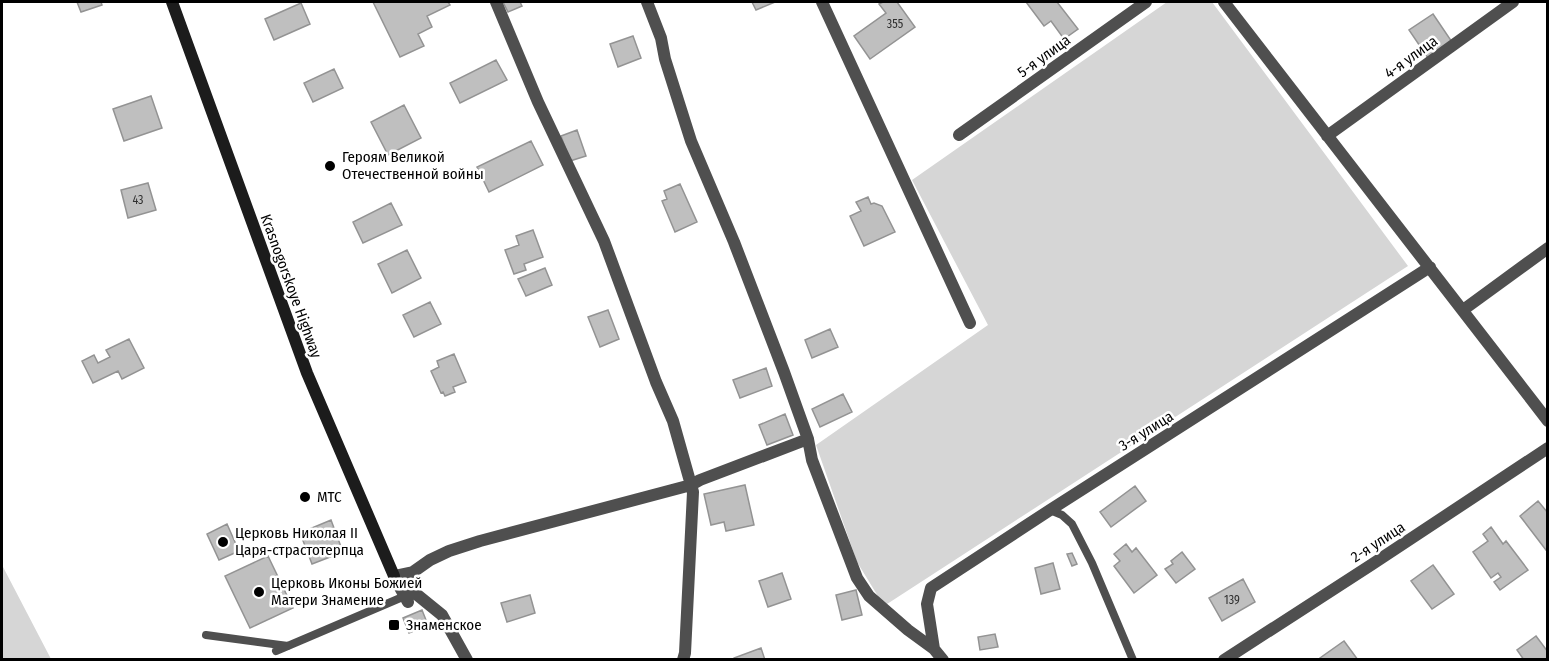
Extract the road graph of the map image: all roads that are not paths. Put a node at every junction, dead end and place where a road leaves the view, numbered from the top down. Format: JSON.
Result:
{"nodes":[{"id":1,"x":172,"y":2,"type":"edge"},
{"id":2,"x":496,"y":2,"type":"edge"},
{"id":3,"x":647,"y":2,"type":"edge"},
{"id":4,"x":822,"y":2,"type":"edge"},
{"id":5,"x":1146,"y":2,"type":"edge"},
{"id":6,"x":1224,"y":2,"type":"edge"},
{"id":7,"x":1513,"y":2,"type":"edge"},
{"id":8,"x":959,"y":135,"type":"dead end"},
{"id":9,"x":1327,"y":136,"type":"junction"},
{"id":10,"x":1548,"y":248,"type":"edge"},
{"id":11,"x":1430,"y":267,"type":"junction"},
{"id":12,"x":1463,"y":310,"type":"junction"},
{"id":13,"x":970,"y":323,"type":"dead end"},
{"id":14,"x":1548,"y":421,"type":"edge"},
{"id":15,"x":808,"y":439,"type":"junction"},
{"id":16,"x":1548,"y":448,"type":"edge"},
{"id":17,"x":691,"y":485,"type":"junction"},
{"id":18,"x":1050,"y":510,"type":"junction"},
{"id":19,"x":394,"y":576,"type":"junction"},
{"id":20,"x":407,"y":599,"type":"joint"},
{"id":21,"x":206,"y":635,"type":"dead end"},
{"id":22,"x":288,"y":646,"type":"junction"},
{"id":23,"x":934,"y":649,"type":"junction"},
{"id":24,"x":276,"y":651,"type":"dead end"},
{"id":25,"x":467,"y":660,"type":"edge"},
{"id":26,"x":683,"y":660,"type":"edge"},
{"id":27,"x":943,"y":660,"type":"edge"},
{"id":28,"x":1133,"y":660,"type":"edge"},
{"id":29,"x":1224,"y":660,"type":"edge"}],
"edges":[{"from":1,"to":19,"type":"street","name":"Krasnogorskoye Highway"},
{"from":2,"to":17,"type":"street"},
{"from":3,"to":15,"type":"street"},
{"from":4,"to":13,"type":"street"},
{"from":5,"to":8,"type":"street","name":"5-я улица"},
{"from":6,"to":9,"type":"street"},
{"from":7,"to":9,"type":"street","name":"4-я улица"},
{"from":9,"to":11,"type":"street"},
{"from":10,"to":12,"type":"street"},
{"from":11,"to":12,"type":"street"},
{"from":11,"to":18,"type":"street","name":"3-я улица"},
{"from":12,"to":14,"type":"street"},
{"from":15,"to":17,"type":"street"},
{"from":15,"to":23,"type":"street"},
{"from":16,"to":29,"type":"street","name":"2-я улица"},
{"from":17,"to":19,"type":"street"},
{"from":17,"to":26,"type":"street"},
{"from":18,"to":23,"type":"street","name":"3-я улица"},
{"from":18,"to":28,"type":"lane"},
{"from":19,"to":20,"type":"street"},
{"from":19,"to":25,"type":"street"},
{"from":20,"to":22,"type":"lane"},
{"from":21,"to":22,"type":"lane"},
{"from":22,"to":24,"type":"lane"},
{"from":23,"to":27,"type":"street"}]}
